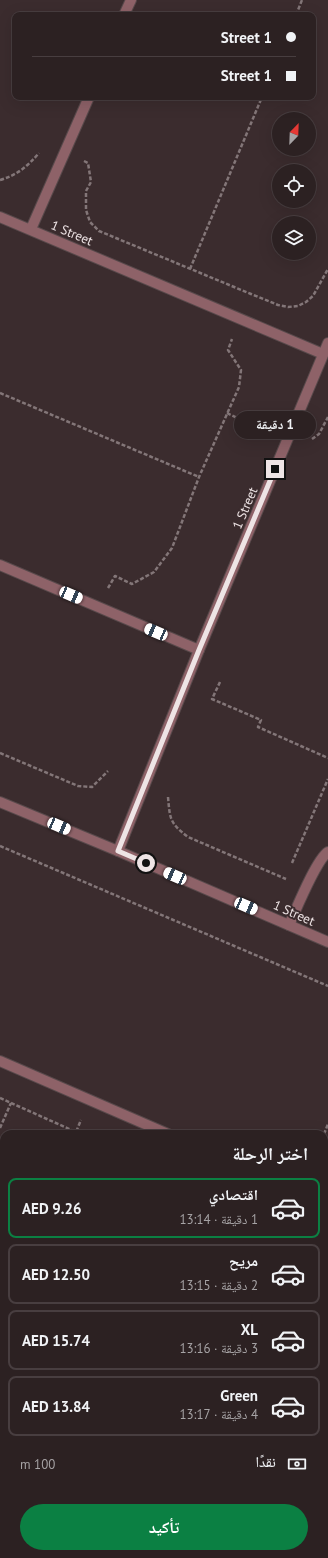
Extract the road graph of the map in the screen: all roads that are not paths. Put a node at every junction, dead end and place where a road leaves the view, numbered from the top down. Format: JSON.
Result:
{"nodes":[{"id":1,"x":131,"y":0,"type":"edge"},
{"id":2,"x":125,"y":12,"type":"edge"},
{"id":3,"x":88,"y":100,"type":"edge"},
{"id":4,"x":0,"y":217,"type":"edge"},
{"id":5,"x":31,"y":229,"type":"junction"},
{"id":6,"x":328,"y":343,"type":"edge"},
{"id":7,"x":323,"y":354,"type":"junction"},
{"id":8,"x":0,"y":565,"type":"edge"},
{"id":9,"x":199,"y":650,"type":"junction"},
{"id":10,"x":0,"y":802,"type":"edge"},
{"id":11,"x":118,"y":851,"type":"junction"},
{"id":12,"x":328,"y":852,"type":"edge"},
{"id":13,"x":289,"y":925,"type":"junction"},
{"id":14,"x":328,"y":942,"type":"edge"},
{"id":15,"x":0,"y":1061,"type":"edge"},
{"id":16,"x":159,"y":1130,"type":"edge"}],
"edges":[{"from":1,"to":2,"type":"street"},
{"from":3,"to":5,"type":"street","name":"1 Street"},
{"from":4,"to":5,"type":"street","name":"1 Street"},
{"from":5,"to":7,"type":"street","name":"1 Street"},
{"from":6,"to":7,"type":"street","name":"1 Street"},
{"from":7,"to":9,"type":"street","name":"1 Street"},
{"from":8,"to":9,"type":"street"},
{"from":9,"to":11,"type":"street","name":"1 Street"},
{"from":10,"to":11,"type":"street","name":"1 Street"},
{"from":11,"to":13,"type":"street","name":"1 Street"},
{"from":12,"to":13,"type":"street"},
{"from":13,"to":14,"type":"street","name":"1 Street"},
{"from":15,"to":16,"type":"street"}]}
